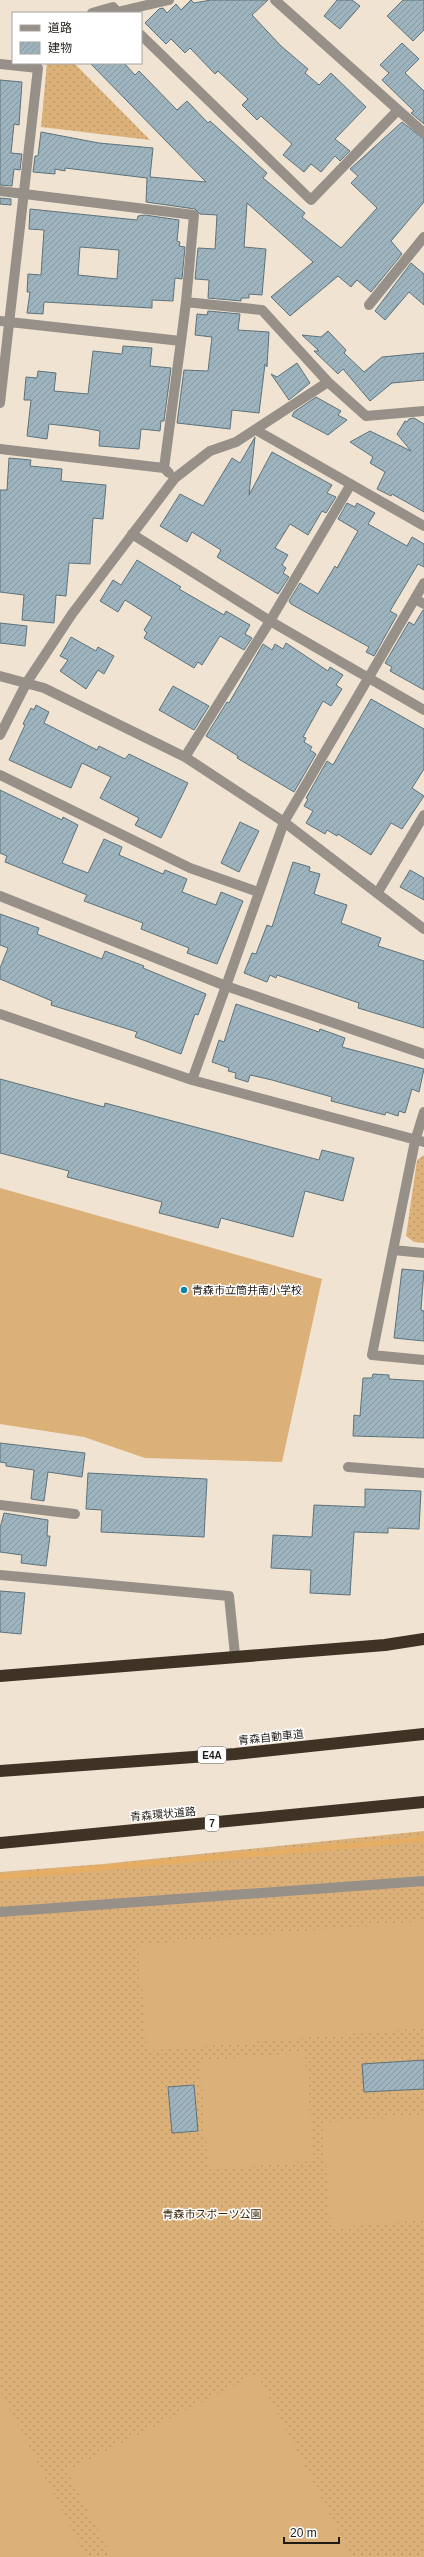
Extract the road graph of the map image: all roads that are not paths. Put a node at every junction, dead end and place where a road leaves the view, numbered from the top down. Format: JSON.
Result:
{"nodes":[{"id":1,"x":169,"y":0,"type":"edge"},
{"id":2,"x":275,"y":0,"type":"edge"},
{"id":3,"x":96,"y":12,"type":"edge"},
{"id":4,"x":117,"y":12,"type":"edge"},
{"id":5,"x":122,"y":12,"type":"edge"},
{"id":6,"x":142,"y":36,"type":"edge"},
{"id":7,"x":0,"y":64,"type":"edge"},
{"id":8,"x":39,"y":66,"type":"edge"},
{"id":9,"x":398,"y":110,"type":"junction"},
{"id":10,"x":424,"y":133,"type":"edge"},
{"id":11,"x":0,"y":191,"type":"edge"},
{"id":12,"x":24,"y":194,"type":"junction"},
{"id":13,"x":424,"y":237,"type":"edge"},
{"id":14,"x":186,"y":302,"type":"junction"},
{"id":15,"x":369,"y":305,"type":"dead end"},
{"id":16,"x":4,"y":322,"type":"edge"},
{"id":17,"x":181,"y":341,"type":"junction"},
{"id":18,"x":328,"y":382,"type":"junction"},
{"id":19,"x":0,"y":403,"type":"edge"},
{"id":20,"x":424,"y":410,"type":"edge"},
{"id":21,"x":256,"y":430,"type":"junction"},
{"id":22,"x":0,"y":449,"type":"edge"},
{"id":23,"x":164,"y":468,"type":"junction"},
{"id":24,"x":175,"y":478,"type":"junction"},
{"id":25,"x":351,"y":484,"type":"junction"},
{"id":26,"x":424,"y":526,"type":"edge"},
{"id":27,"x":132,"y":534,"type":"junction"},
{"id":28,"x":424,"y":583,"type":"edge"},
{"id":29,"x":415,"y":599,"type":"junction"},
{"id":30,"x":424,"y":604,"type":"edge"},
{"id":31,"x":270,"y":621,"type":"junction"},
{"id":32,"x":0,"y":676,"type":"edge"},
{"id":33,"x":369,"y":676,"type":"junction"},
{"id":34,"x":27,"y":682,"type":"junction"},
{"id":35,"x":424,"y":710,"type":"edge"},
{"id":36,"x":0,"y":735,"type":"edge"},
{"id":37,"x":185,"y":757,"type":"junction"},
{"id":38,"x":0,"y":775,"type":"edge"},
{"id":39,"x":424,"y":815,"type":"edge"},
{"id":40,"x":284,"y":822,"type":"junction"},
{"id":41,"x":258,"y":892,"type":"junction"},
{"id":42,"x":378,"y":892,"type":"junction"},
{"id":43,"x":0,"y":896,"type":"edge"},
{"id":44,"x":424,"y":929,"type":"edge"},
{"id":45,"x":226,"y":986,"type":"junction"},
{"id":46,"x":0,"y":1014,"type":"edge"},
{"id":47,"x":424,"y":1054,"type":"edge"},
{"id":48,"x":192,"y":1080,"type":"junction"},
{"id":49,"x":424,"y":1112,"type":"edge"},
{"id":50,"x":419,"y":1141,"type":"edge"},
{"id":51,"x":393,"y":1250,"type":"junction"},
{"id":52,"x":424,"y":1253,"type":"edge"},
{"id":53,"x":424,"y":1360,"type":"edge"},
{"id":54,"x":348,"y":1467,"type":"dead end"},
{"id":55,"x":424,"y":1472,"type":"edge"},
{"id":56,"x":0,"y":1505,"type":"edge"},
{"id":57,"x":75,"y":1514,"type":"dead end"},
{"id":58,"x":0,"y":1576,"type":"edge"},
{"id":59,"x":424,"y":1639,"type":"edge"},
{"id":60,"x":235,"y":1655,"type":"junction"},
{"id":61,"x":0,"y":1676,"type":"edge"},
{"id":62,"x":424,"y":1734,"type":"edge"},
{"id":63,"x":0,"y":1771,"type":"edge"},
{"id":64,"x":424,"y":1802,"type":"edge"},
{"id":65,"x":0,"y":1843,"type":"edge"},
{"id":66,"x":424,"y":1881,"type":"edge"},
{"id":67,"x":0,"y":1912,"type":"edge"}],
"edges":[{"from":1,"to":5,"type":"street"},
{"from":2,"to":9,"type":"street"},
{"from":3,"to":4,"type":"street"},
{"from":6,"to":9,"type":"street"},
{"from":7,"to":8,"type":"street"},
{"from":8,"to":12,"type":"street"},
{"from":9,"to":10,"type":"street"},
{"from":11,"to":12,"type":"street"},
{"from":12,"to":14,"type":"street"},
{"from":12,"to":16,"type":"street"},
{"from":13,"to":15,"type":"street"},
{"from":14,"to":17,"type":"street"},
{"from":14,"to":18,"type":"street"},
{"from":16,"to":17,"type":"street"},
{"from":16,"to":19,"type":"street"},
{"from":17,"to":23,"type":"street"},
{"from":18,"to":20,"type":"street"},
{"from":18,"to":21,"type":"street"},
{"from":21,"to":24,"type":"street"},
{"from":21,"to":25,"type":"street"},
{"from":22,"to":23,"type":"street"},
{"from":23,"to":24,"type":"street"},
{"from":24,"to":27,"type":"street"},
{"from":25,"to":26,"type":"street"},
{"from":25,"to":31,"type":"street"},
{"from":27,"to":31,"type":"street"},
{"from":27,"to":34,"type":"street"},
{"from":28,"to":29,"type":"street"},
{"from":29,"to":30,"type":"street"},
{"from":29,"to":33,"type":"street"},
{"from":31,"to":33,"type":"street"},
{"from":31,"to":37,"type":"street"},
{"from":32,"to":34,"type":"street"},
{"from":33,"to":35,"type":"street"},
{"from":33,"to":40,"type":"street"},
{"from":34,"to":36,"type":"street"},
{"from":34,"to":37,"type":"street"},
{"from":37,"to":40,"type":"street"},
{"from":38,"to":41,"type":"street"},
{"from":39,"to":42,"type":"street"},
{"from":40,"to":41,"type":"street"},
{"from":40,"to":42,"type":"street"},
{"from":41,"to":45,"type":"street"},
{"from":42,"to":44,"type":"street"},
{"from":43,"to":45,"type":"street"},
{"from":45,"to":47,"type":"street"},
{"from":45,"to":48,"type":"street"},
{"from":46,"to":48,"type":"street"},
{"from":48,"to":50,"type":"street"},
{"from":49,"to":50,"type":"street"},
{"from":50,"to":51,"type":"street"},
{"from":51,"to":52,"type":"street"},
{"from":51,"to":53,"type":"street"},
{"from":54,"to":55,"type":"street"},
{"from":56,"to":57,"type":"street"},
{"from":58,"to":60,"type":"street"},
{"from":59,"to":60,"type":"highway"},
{"from":60,"to":61,"type":"highway"},
{"from":62,"to":63,"type":"highway","name":"青森自動車道","number":"E4A"},
{"from":64,"to":65,"type":"highway","name":"青森環状道路","number":"7"},
{"from":66,"to":67,"type":"street"}]}
